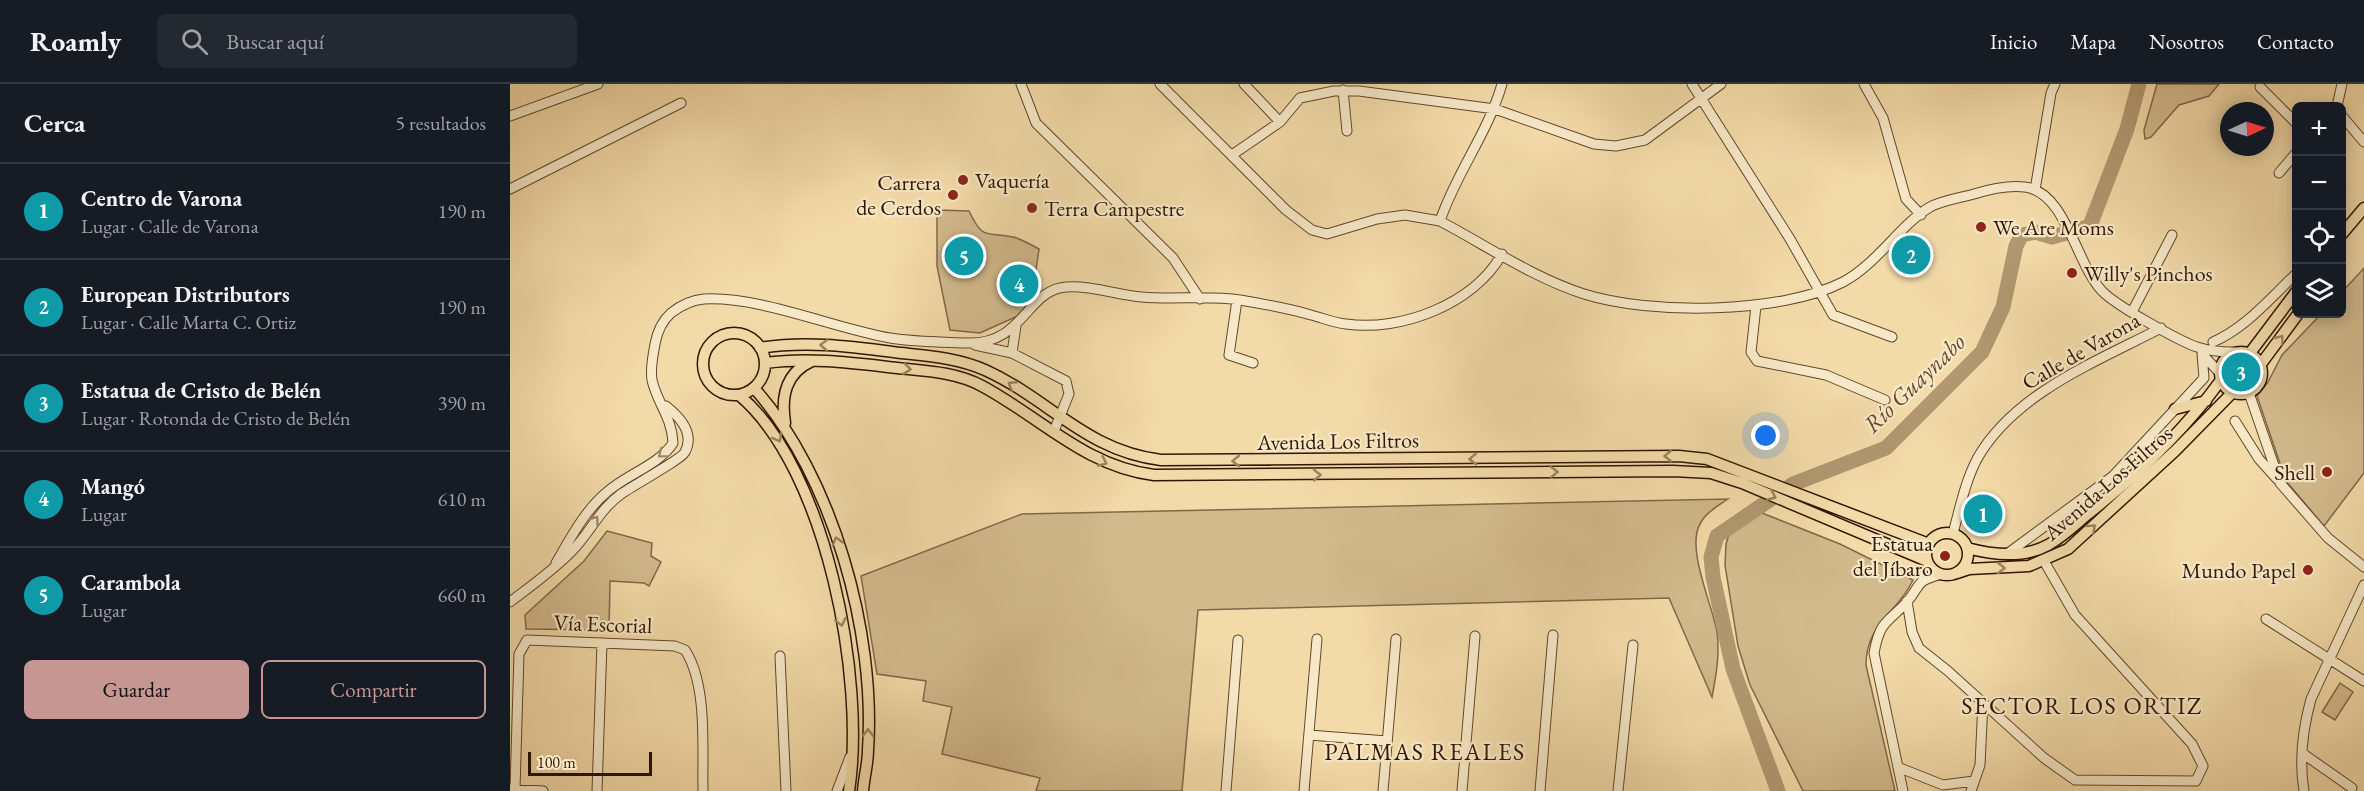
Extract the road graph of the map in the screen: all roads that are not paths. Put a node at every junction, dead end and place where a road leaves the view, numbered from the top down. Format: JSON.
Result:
{"nodes":[{"id":1,"x":598,"y":84,"type":"edge"},
{"id":2,"x":1021,"y":84,"type":"edge"},
{"id":3,"x":1160,"y":84,"type":"edge"},
{"id":4,"x":1244,"y":84,"type":"edge"},
{"id":5,"x":1502,"y":84,"type":"edge"},
{"id":6,"x":1692,"y":84,"type":"edge"},
{"id":7,"x":1721,"y":84,"type":"edge"},
{"id":8,"x":2342,"y":84,"type":"edge"},
{"id":9,"x":1869,"y":86,"type":"edge"},
{"id":10,"x":1358,"y":87,"type":"edge"},
{"id":11,"x":2051,"y":87,"type":"edge"},
{"id":12,"x":2260,"y":87,"type":"dead end"},
{"id":13,"x":1343,"y":90,"type":"junction"},
{"id":14,"x":1699,"y":99,"type":"junction"},
{"id":15,"x":2338,"y":102,"type":"edge"},
{"id":16,"x":681,"y":103,"type":"dead end"},
{"id":17,"x":1495,"y":109,"type":"junction"},
{"id":18,"x":510,"y":116,"type":"edge"},
{"id":19,"x":2292,"y":119,"type":"edge"},
{"id":20,"x":2346,"y":121,"type":"edge"},
{"id":21,"x":1280,"y":122,"type":"junction"},
{"id":22,"x":1347,"y":131,"type":"dead end"},
{"id":23,"x":2364,"y":142,"type":"edge"},
{"id":24,"x":1232,"y":155,"type":"junction"},
{"id":25,"x":2293,"y":156,"type":"edge"},
{"id":26,"x":2279,"y":173,"type":"dead end"},
{"id":27,"x":510,"y":189,"type":"edge"},
{"id":28,"x":2035,"y":190,"type":"junction"},
{"id":29,"x":2364,"y":208,"type":"edge"},
{"id":30,"x":1921,"y":215,"type":"junction"},
{"id":31,"x":2355,"y":218,"type":"junction"},
{"id":32,"x":1440,"y":220,"type":"junction"},
{"id":33,"x":2346,"y":224,"type":"edge"},
{"id":34,"x":2346,"y":229,"type":"edge"},
{"id":35,"x":2172,"y":235,"type":"dead end"},
{"id":36,"x":2346,"y":235,"type":"edge"},
{"id":37,"x":1502,"y":254,"type":"junction"},
{"id":38,"x":2292,"y":278,"type":"edge"},
{"id":39,"x":1819,"y":291,"type":"junction"},
{"id":40,"x":2292,"y":297,"type":"edge"},
{"id":41,"x":1200,"y":299,"type":"junction"},
{"id":42,"x":1237,"y":300,"type":"junction"},
{"id":43,"x":1756,"y":306,"type":"junction"},
{"id":44,"x":2132,"y":312,"type":"junction"},
{"id":45,"x":2295,"y":318,"type":"edge"},
{"id":46,"x":1016,"y":326,"type":"junction"},
{"id":47,"x":2161,"y":328,"type":"junction"},
{"id":48,"x":1892,"y":337,"type":"dead end"},
{"id":49,"x":2213,"y":342,"type":"dead end"},
{"id":50,"x":970,"y":343,"type":"junction"},
{"id":51,"x":760,"y":348,"type":"junction"},
{"id":52,"x":2199,"y":350,"type":"junction"},
{"id":53,"x":2234,"y":352,"type":"junction"},
{"id":54,"x":1012,"y":353,"type":"junction"},
{"id":55,"x":2250,"y":353,"type":"junction"},
{"id":56,"x":818,"y":360,"type":"junction"},
{"id":57,"x":765,"y":363,"type":"junction"},
{"id":58,"x":1253,"y":363,"type":"dead end"},
{"id":59,"x":2261,"y":364,"type":"junction"},
{"id":60,"x":2220,"y":376,"type":"junction"},
{"id":61,"x":754,"y":388,"type":"junction"},
{"id":62,"x":2232,"y":393,"type":"junction"},
{"id":63,"x":2248,"y":393,"type":"junction"},
{"id":64,"x":739,"y":395,"type":"junction"},
{"id":65,"x":1885,"y":400,"type":"dead end"},
{"id":66,"x":2206,"y":402,"type":"junction"},
{"id":67,"x":662,"y":403,"type":"junction"},
{"id":68,"x":2175,"y":409,"type":"junction"},
{"id":69,"x":1061,"y":417,"type":"junction"},
{"id":70,"x":2235,"y":421,"type":"dead end"},
{"id":71,"x":1054,"y":430,"type":"junction"},
{"id":72,"x":788,"y":432,"type":"junction"},
{"id":73,"x":2280,"y":483,"type":"junction"},
{"id":74,"x":1953,"y":533,"type":"junction"},
{"id":75,"x":1929,"y":544,"type":"junction"},
{"id":76,"x":1967,"y":548,"type":"junction"},
{"id":77,"x":2007,"y":554,"type":"junction"},
{"id":78,"x":1927,"y":561,"type":"junction"},
{"id":79,"x":2044,"y":561,"type":"junction"},
{"id":80,"x":556,"y":563,"type":"junction"},
{"id":81,"x":2364,"y":567,"type":"edge"},
{"id":82,"x":1957,"y":573,"type":"junction"},
{"id":83,"x":1941,"y":574,"type":"junction"},
{"id":84,"x":2364,"y":585,"type":"edge"},
{"id":85,"x":1907,"y":601,"type":"junction"},
{"id":86,"x":510,"y":602,"type":"edge"},
{"id":87,"x":2266,"y":619,"type":"dead end"},
{"id":88,"x":1553,"y":635,"type":"dead end"},
{"id":89,"x":1475,"y":636,"type":"dead end"},
{"id":90,"x":1317,"y":639,"type":"dead end"},
{"id":91,"x":1396,"y":639,"type":"dead end"},
{"id":92,"x":1238,"y":640,"type":"dead end"},
{"id":93,"x":602,"y":643,"type":"junction"},
{"id":94,"x":1633,"y":645,"type":"dead end"},
{"id":95,"x":780,"y":656,"type":"dead end"},
{"id":96,"x":2330,"y":658,"type":"junction"},
{"id":97,"x":2364,"y":681,"type":"edge"},
{"id":98,"x":1983,"y":702,"type":"junction"},
{"id":99,"x":513,"y":717,"type":"edge"},
{"id":100,"x":1309,"y":735,"type":"junction"},
{"id":101,"x":1387,"y":741,"type":"junction"},
{"id":102,"x":854,"y":749,"type":"junction"},
{"id":103,"x":2302,"y":753,"type":"junction"},
{"id":104,"x":1900,"y":768,"type":"junction"},
{"id":105,"x":1974,"y":781,"type":"junction"},
{"id":106,"x":2352,"y":788,"type":"dead end"},
{"id":107,"x":512,"y":789,"type":"edge"},
{"id":108,"x":863,"y":789,"type":"edge"},
{"id":109,"x":543,"y":791,"type":"edge"},
{"id":110,"x":597,"y":791,"type":"edge"},
{"id":111,"x":703,"y":791,"type":"edge"},
{"id":112,"x":786,"y":791,"type":"edge"},
{"id":113,"x":837,"y":791,"type":"edge"},
{"id":114,"x":849,"y":791,"type":"edge"},
{"id":115,"x":1226,"y":791,"type":"edge"},
{"id":116,"x":1304,"y":791,"type":"edge"},
{"id":117,"x":1383,"y":791,"type":"edge"},
{"id":118,"x":1462,"y":791,"type":"edge"},
{"id":119,"x":1540,"y":791,"type":"edge"},
{"id":120,"x":1618,"y":791,"type":"edge"},
{"id":121,"x":1903,"y":791,"type":"edge"},
{"id":122,"x":1971,"y":791,"type":"edge"},
{"id":123,"x":2304,"y":791,"type":"edge"}],
"edges":[{"from":1,"to":18,"type":"street"},
{"from":2,"to":41,"type":"street"},
{"from":3,"to":24,"type":"street"},
{"from":4,"to":21,"type":"street"},
{"from":5,"to":17,"type":"street"},
{"from":6,"to":14,"type":"street"},
{"from":7,"to":14,"type":"street"},
{"from":8,"to":15,"type":"street"},
{"from":9,"to":30,"type":"street"},
{"from":10,"to":13,"type":"street"},
{"from":10,"to":17,"type":"street"},
{"from":11,"to":28,"type":"street"},
{"from":12,"to":19,"type":"street"},
{"from":13,"to":21,"type":"street"},
{"from":13,"to":22,"type":"street"},
{"from":14,"to":17,"type":"street"},
{"from":14,"to":39,"type":"street"},
{"from":16,"to":27,"type":"street"},
{"from":17,"to":32,"type":"street"},
{"from":20,"to":23,"type":"street"},
{"from":21,"to":24,"type":"street"},
{"from":24,"to":32,"type":"street"},
{"from":25,"to":26,"type":"street"},
{"from":28,"to":30,"type":"street"},
{"from":28,"to":44,"type":"street"},
{"from":29,"to":31,"type":"main road"},
{"from":30,"to":39,"type":"street"},
{"from":31,"to":33,"type":"street"},
{"from":31,"to":34,"type":"main road"},
{"from":31,"to":36,"type":"main road"},
{"from":32,"to":37,"type":"street"},
{"from":35,"to":44,"type":"street"},
{"from":37,"to":42,"type":"street"},
{"from":37,"to":43,"type":"street"},
{"from":38,"to":49,"type":"street"},
{"from":39,"to":43,"type":"street"},
{"from":39,"to":48,"type":"street"},
{"from":40,"to":55,"type":"main road"},
{"from":41,"to":42,"type":"street"},
{"from":41,"to":46,"type":"street"},
{"from":42,"to":58,"type":"street"},
{"from":43,"to":65,"type":"street"},
{"from":44,"to":47,"type":"street"},
{"from":59,"to":45,"type":"main road","one_way":true},
{"from":46,"to":50,"type":"street"},
{"from":46,"to":54,"type":"street"},
{"from":47,"to":52,"type":"street"},
{"from":47,"to":74,"type":"street","name":"Calle de Varona"},
{"from":50,"to":54,"type":"street"},
{"from":50,"to":67,"type":"street"},
{"from":51,"to":57,"type":"main road"},
{"from":51,"to":64,"type":"main road"},
{"from":69,"to":51,"type":"main road","name":"Avenida Los Filtros","one_way":true},
{"from":52,"to":53,"type":"street"},
{"from":52,"to":60,"type":"street"},
{"from":52,"to":68,"type":"street"},
{"from":53,"to":55,"type":"main road"},
{"from":53,"to":60,"type":"main road"},
{"from":54,"to":69,"type":"street"},
{"from":55,"to":59,"type":"main road"},
{"from":56,"to":57,"type":"main road","name":"Avenida Los Filtros"},
{"from":56,"to":71,"type":"main road","name":"Avenida Los Filtros","one_way":true},
{"from":56,"to":72,"type":"main road"},
{"from":57,"to":61,"type":"main road"},
{"from":59,"to":63,"type":"main road"},
{"from":60,"to":62,"type":"main road"},
{"from":60,"to":66,"type":"main road","name":"Avenida Los Filtros"},
{"from":61,"to":64,"type":"main road"},
{"from":61,"to":72,"type":"main road"},
{"from":62,"to":63,"type":"main road"},
{"from":79,"to":62,"type":"main road","name":"Avenida Los Filtros","one_way":true},
{"from":63,"to":73,"type":"street"},
{"from":64,"to":102,"type":"main road","one_way":true},
{"from":66,"to":68,"type":"main road"},
{"from":66,"to":77,"type":"main road","name":"Avenida Los Filtros"},
{"from":67,"to":80,"type":"street","one_way":true},
{"from":80,"to":67,"type":"street","one_way":true},
{"from":68,"to":77,"type":"street"},
{"from":69,"to":71,"type":"street"},
{"from":75,"to":69,"type":"main road","name":"Avenida Los Filtros","one_way":true},
{"from":70,"to":73,"type":"street"},
{"from":71,"to":78,"type":"main road","name":"Avenida Los Filtros","one_way":true},
{"from":108,"to":72,"type":"main road","one_way":true},
{"from":73,"to":81,"type":"street"},
{"from":74,"to":75,"type":"main road"},
{"from":74,"to":76,"type":"main road"},
{"from":75,"to":78,"type":"main road"},
{"from":76,"to":77,"type":"main road","name":"Avenida Los Filtros"},
{"from":76,"to":82,"type":"main road"},
{"from":78,"to":83,"type":"main road"},
{"from":82,"to":79,"type":"main road","name":"Avenida Los Filtros","one_way":true},
{"from":79,"to":98,"type":"street"},
{"from":80,"to":86,"type":"street"},
{"from":82,"to":83,"type":"main road"},
{"from":83,"to":85,"type":"street"},
{"from":84,"to":96,"type":"street"},
{"from":85,"to":98,"type":"street"},
{"from":85,"to":104,"type":"street"},
{"from":87,"to":96,"type":"street"},
{"from":88,"to":119,"type":"street"},
{"from":89,"to":118,"type":"street"},
{"from":90,"to":100,"type":"street"},
{"from":91,"to":101,"type":"street"},
{"from":92,"to":115,"type":"street"},
{"from":93,"to":99,"type":"street","name":"Vía Escorial"},
{"from":93,"to":110,"type":"street"},
{"from":93,"to":111,"type":"street","name":"Vía Escorial"},
{"from":94,"to":120,"type":"street"},
{"from":95,"to":112,"type":"street"},
{"from":96,"to":97,"type":"street"},
{"from":96,"to":103,"type":"street"},
{"from":98,"to":105,"type":"street"},
{"from":99,"to":107,"type":"street","name":"Vía Escorial"},
{"from":100,"to":101,"type":"street"},
{"from":100,"to":116,"type":"street"},
{"from":101,"to":117,"type":"street"},
{"from":102,"to":113,"type":"street"},
{"from":102,"to":114,"type":"main road"},
{"from":103,"to":106,"type":"street"},
{"from":103,"to":123,"type":"street"},
{"from":104,"to":105,"type":"street"},
{"from":104,"to":121,"type":"street"},
{"from":105,"to":122,"type":"street"},
{"from":107,"to":109,"type":"street"}]}
